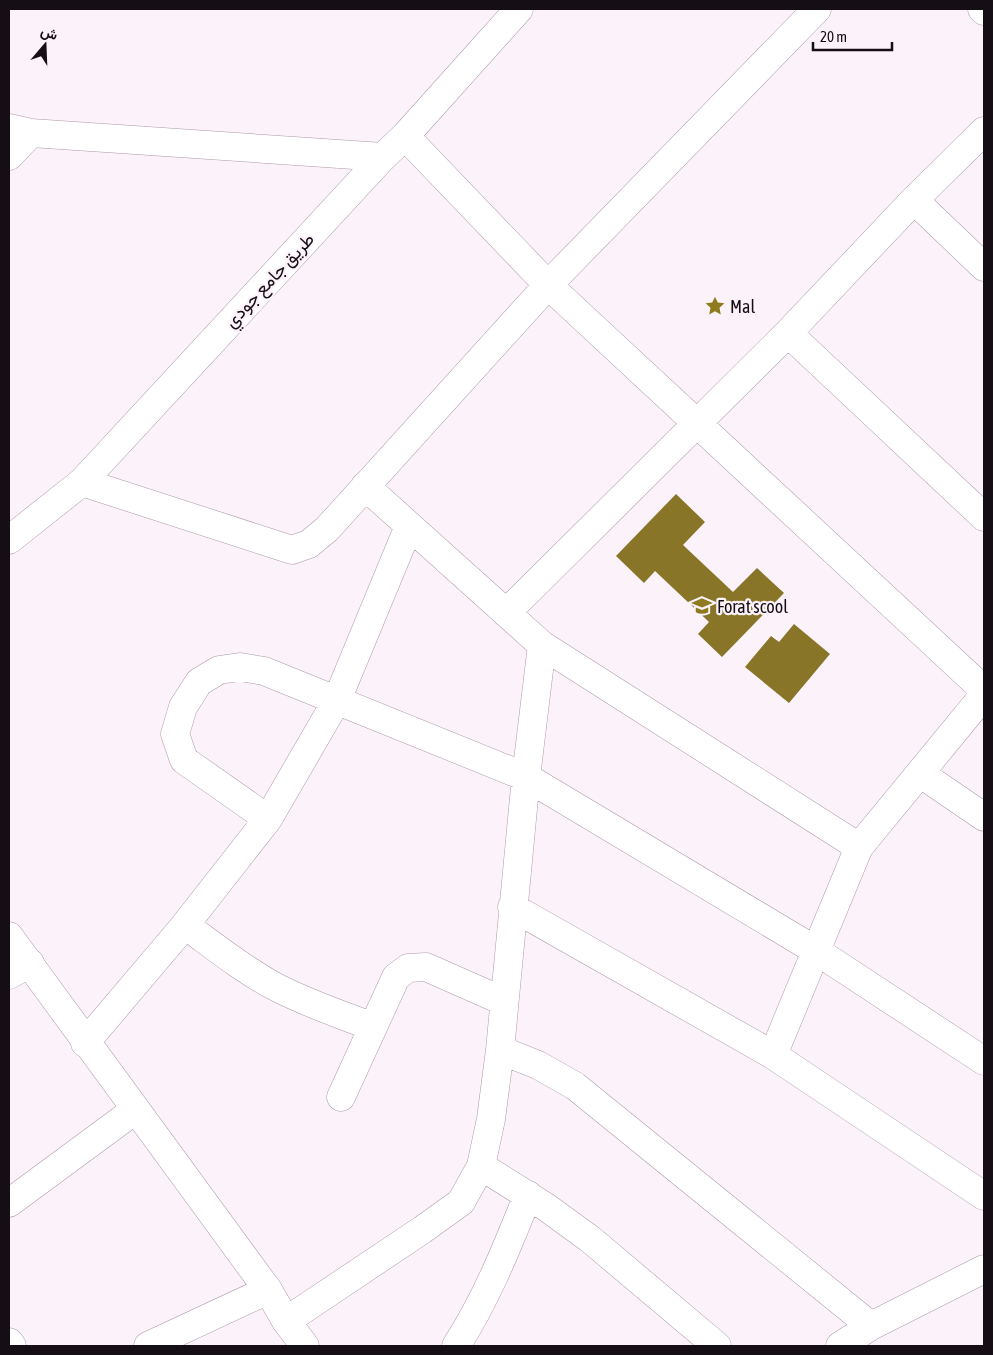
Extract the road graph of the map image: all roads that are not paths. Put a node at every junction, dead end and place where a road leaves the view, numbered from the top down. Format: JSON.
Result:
{"nodes":[{"id":1,"x":519,"y":9,"type":"edge"},
{"id":2,"x":817,"y":9,"type":"edge"},
{"id":3,"x":20,"y":130,"type":"edge"},
{"id":4,"x":984,"y":131,"type":"edge"},
{"id":5,"x":405,"y":136,"type":"junction"},
{"id":6,"x":9,"y":156,"type":"edge"},
{"id":7,"x":382,"y":157,"type":"junction"},
{"id":8,"x":914,"y":200,"type":"junction"},
{"id":9,"x":984,"y":267,"type":"edge"},
{"id":10,"x":548,"y":285,"type":"junction"},
{"id":11,"x":788,"y":333,"type":"junction"},
{"id":12,"x":698,"y":423,"type":"junction"},
{"id":13,"x":82,"y":482,"type":"junction"},
{"id":14,"x":365,"y":486,"type":"junction"},
{"id":15,"x":984,"y":517,"type":"edge"},
{"id":16,"x":409,"y":526,"type":"junction"},
{"id":17,"x":10,"y":537,"type":"edge"},
{"id":18,"x":506,"y":613,"type":"junction"},
{"id":19,"x":542,"y":644,"type":"junction"},
{"id":20,"x":984,"y":690,"type":"edge"},
{"id":21,"x":984,"y":695,"type":"edge"},
{"id":22,"x":337,"y":700,"type":"junction"},
{"id":23,"x":920,"y":774,"type":"junction"},
{"id":24,"x":526,"y":777,"type":"junction"},
{"id":25,"x":984,"y":817,"type":"edge"},
{"id":26,"x":268,"y":819,"type":"junction"},
{"id":27,"x":859,"y":847,"type":"junction"},
{"id":28,"x":512,"y":907,"type":"junction"},
{"id":29,"x":185,"y":925,"type":"junction"},
{"id":30,"x":9,"y":936,"type":"edge"},
{"id":31,"x":815,"y":950,"type":"junction"},
{"id":32,"x":19,"y":969,"type":"edge"},
{"id":33,"x":503,"y":1001,"type":"junction"},
{"id":34,"x":373,"y":1026,"type":"junction"},
{"id":35,"x":85,"y":1043,"type":"junction"},
{"id":36,"x":500,"y":1050,"type":"junction"},
{"id":37,"x":773,"y":1055,"type":"junction"},
{"id":38,"x":984,"y":1061,"type":"edge"},
{"id":39,"x":342,"y":1097,"type":"dead end"},
{"id":40,"x":135,"y":1110,"type":"junction"},
{"id":41,"x":481,"y":1166,"type":"junction"},
{"id":42,"x":528,"y":1194,"type":"junction"},
{"id":43,"x":984,"y":1196,"type":"edge"},
{"id":44,"x":9,"y":1203,"type":"edge"},
{"id":45,"x":984,"y":1268,"type":"edge"},
{"id":46,"x":268,"y":1290,"type":"junction"},
{"id":47,"x":286,"y":1321,"type":"junction"},
{"id":48,"x":871,"y":1326,"type":"junction"},
{"id":49,"x":9,"y":1342,"type":"edge"},
{"id":50,"x":12,"y":1346,"type":"edge"},
{"id":51,"x":148,"y":1346,"type":"edge"},
{"id":52,"x":305,"y":1346,"type":"edge"},
{"id":53,"x":456,"y":1346,"type":"edge"},
{"id":54,"x":717,"y":1346,"type":"edge"},
{"id":55,"x":840,"y":1346,"type":"edge"}],
"edges":[{"from":1,"to":5,"type":"street","name":"طريق جامع جودي"},
{"from":2,"to":10,"type":"street"},
{"from":3,"to":6,"type":"street"},
{"from":3,"to":7,"type":"street"},
{"from":4,"to":8,"type":"street"},
{"from":5,"to":7,"type":"street","name":"طريق جامع جودي"},
{"from":5,"to":10,"type":"street"},
{"from":7,"to":13,"type":"street","name":"طريق جامع جودي"},
{"from":8,"to":9,"type":"street"},
{"from":8,"to":11,"type":"street"},
{"from":10,"to":12,"type":"street"},
{"from":10,"to":14,"type":"street"},
{"from":11,"to":12,"type":"street"},
{"from":11,"to":15,"type":"street"},
{"from":12,"to":18,"type":"street"},
{"from":12,"to":20,"type":"street"},
{"from":13,"to":14,"type":"street"},
{"from":13,"to":17,"type":"street","name":"طريق جامع جودي"},
{"from":14,"to":16,"type":"street"},
{"from":16,"to":18,"type":"street"},
{"from":16,"to":22,"type":"street"},
{"from":18,"to":19,"type":"street"},
{"from":19,"to":24,"type":"street"},
{"from":19,"to":27,"type":"street"},
{"from":21,"to":23,"type":"street"},
{"from":22,"to":24,"type":"street"},
{"from":22,"to":26,"type":"street"},
{"from":22,"to":26,"type":"street"},
{"from":23,"to":25,"type":"street"},
{"from":23,"to":27,"type":"street"},
{"from":24,"to":28,"type":"street"},
{"from":24,"to":31,"type":"street"},
{"from":26,"to":29,"type":"street"},
{"from":27,"to":31,"type":"street"},
{"from":28,"to":33,"type":"street"},
{"from":28,"to":37,"type":"street"},
{"from":29,"to":34,"type":"street"},
{"from":29,"to":35,"type":"street"},
{"from":30,"to":32,"type":"street"},
{"from":31,"to":37,"type":"street"},
{"from":31,"to":38,"type":"street"},
{"from":32,"to":35,"type":"street"},
{"from":33,"to":34,"type":"street"},
{"from":33,"to":36,"type":"street"},
{"from":34,"to":39,"type":"street"},
{"from":35,"to":40,"type":"street"},
{"from":36,"to":41,"type":"street"},
{"from":36,"to":48,"type":"street"},
{"from":37,"to":43,"type":"street"},
{"from":40,"to":44,"type":"street"},
{"from":40,"to":46,"type":"street"},
{"from":41,"to":42,"type":"street"},
{"from":41,"to":47,"type":"street"},
{"from":42,"to":53,"type":"street"},
{"from":42,"to":54,"type":"street"},
{"from":45,"to":48,"type":"street"},
{"from":46,"to":47,"type":"street"},
{"from":46,"to":51,"type":"street"},
{"from":47,"to":52,"type":"street"},
{"from":48,"to":55,"type":"street"},
{"from":49,"to":50,"type":"street"}]}
